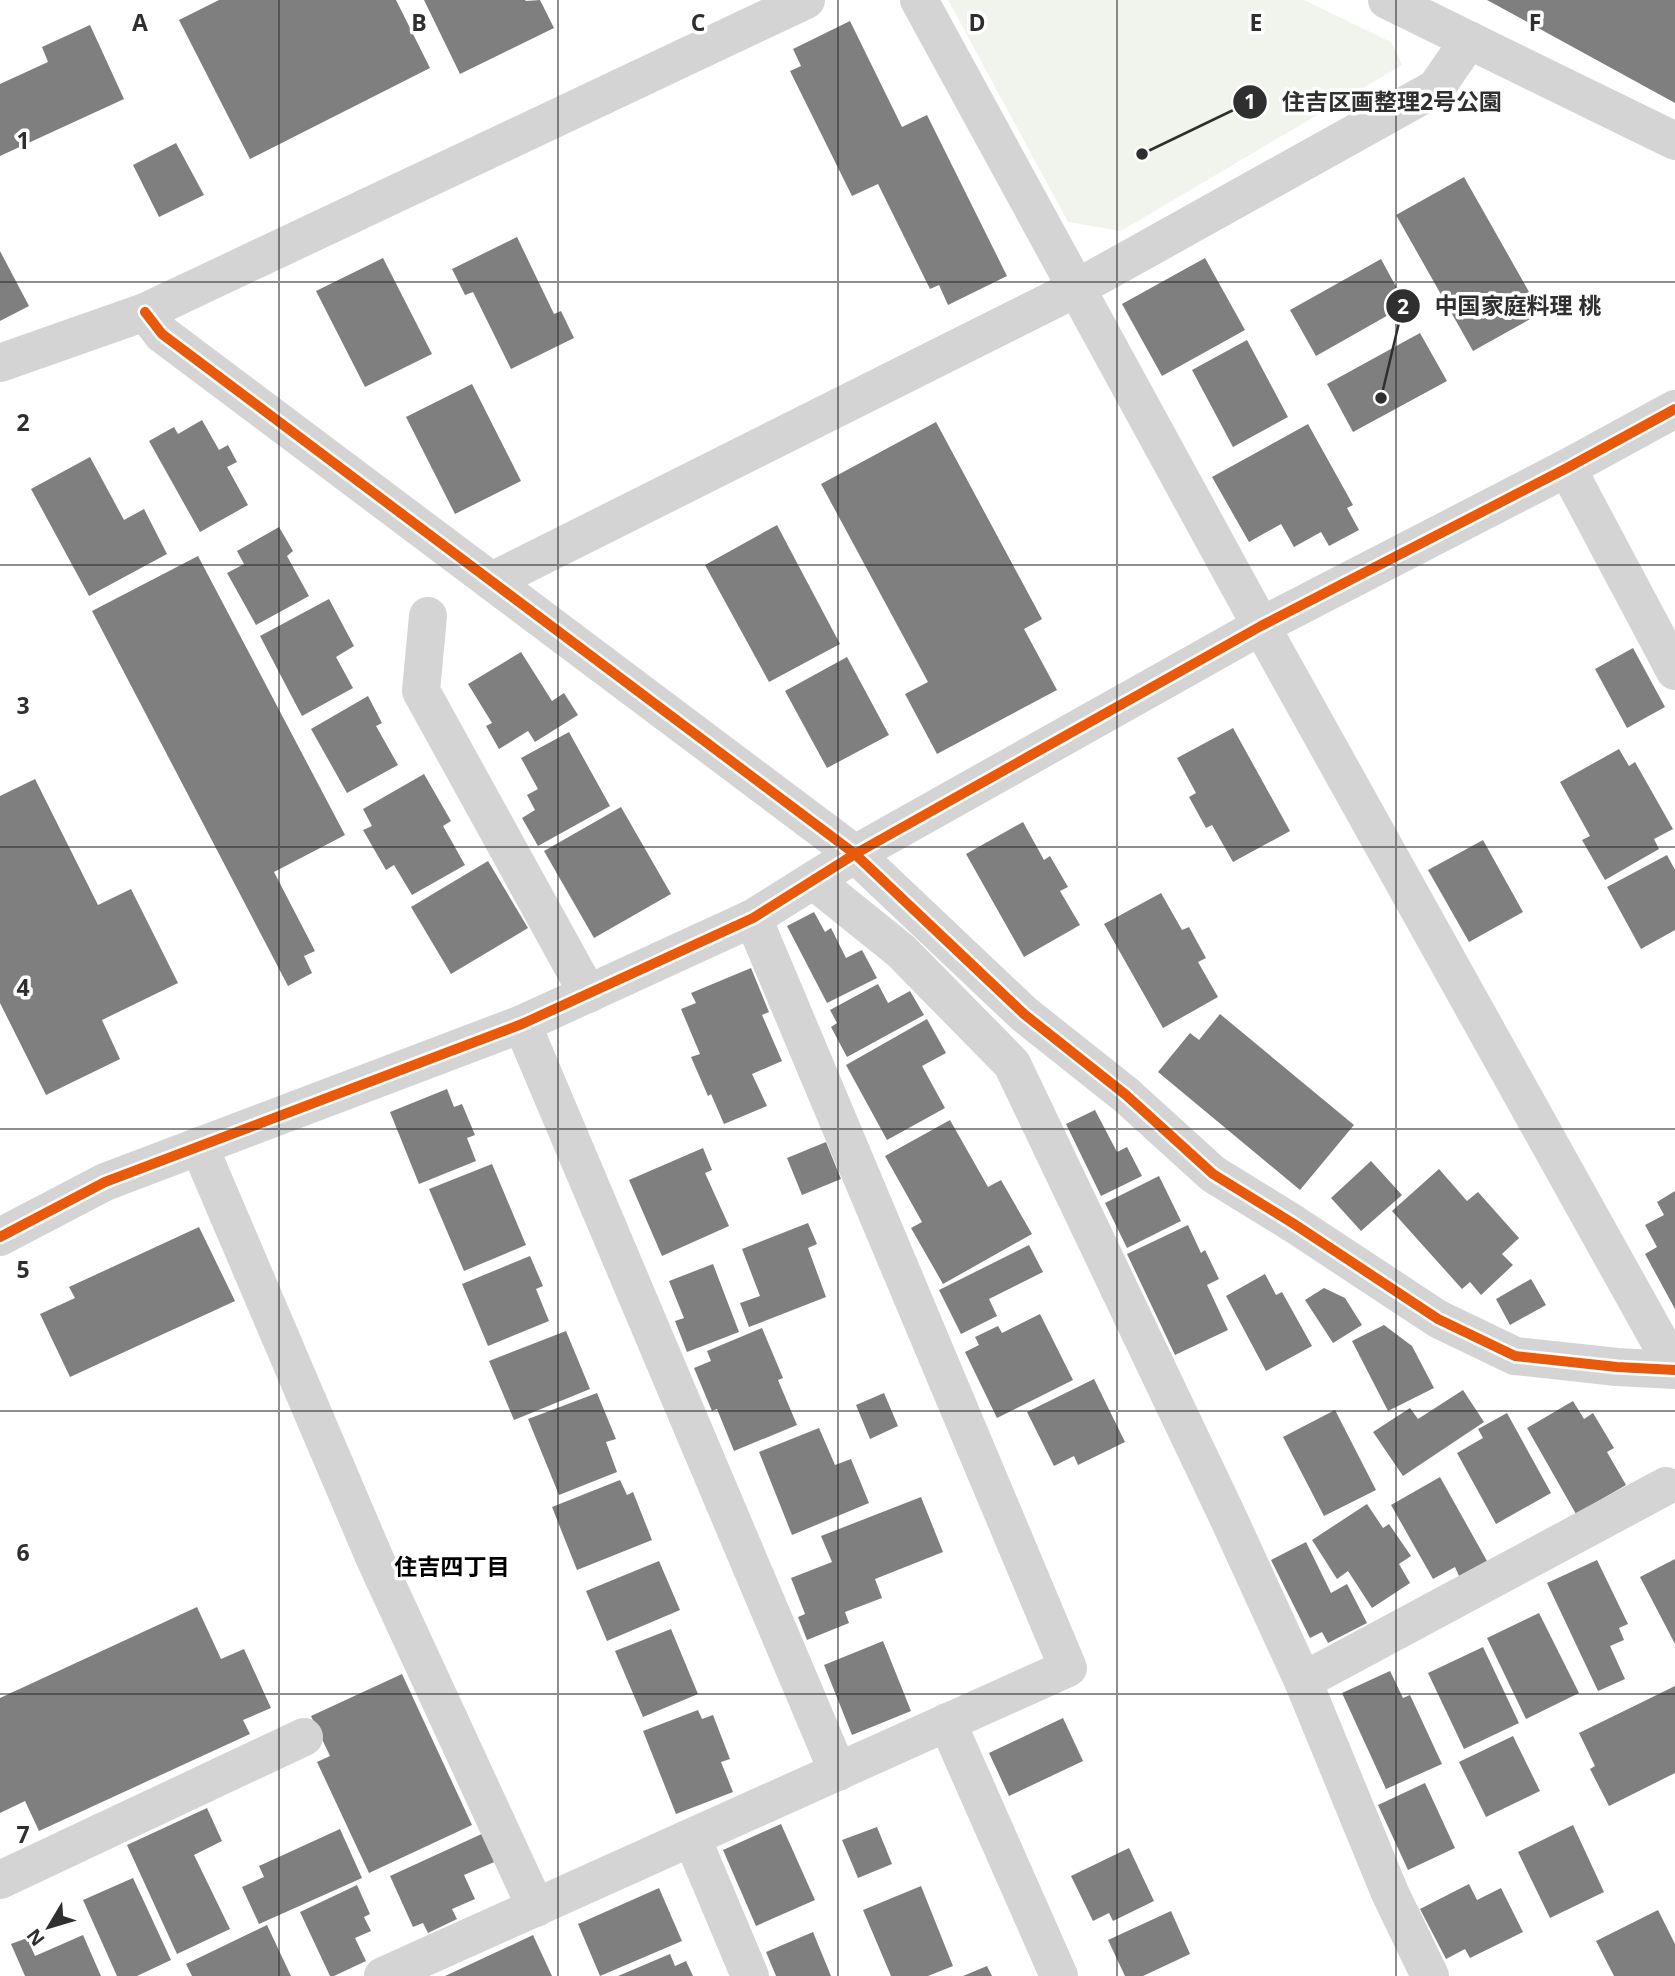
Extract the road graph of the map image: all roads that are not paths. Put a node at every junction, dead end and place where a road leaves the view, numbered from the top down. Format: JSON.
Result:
{"nodes":[{"id":1,"x":806,"y":0,"type":"edge"},
{"id":2,"x":919,"y":0,"type":"edge"},
{"id":3,"x":1387,"y":0,"type":"edge"},
{"id":4,"x":1469,"y":40,"type":"junction"},
{"id":5,"x":1675,"y":141,"type":"edge"},
{"id":6,"x":1077,"y":288,"type":"junction"},
{"id":7,"x":145,"y":312,"type":"junction"},
{"id":8,"x":0,"y":363,"type":"edge"},
{"id":9,"x":1675,"y":409,"type":"edge"},
{"id":10,"x":1567,"y":468,"type":"junction"},
{"id":11,"x":492,"y":581,"type":"junction"},
{"id":12,"x":428,"y":616,"type":"dead end"},
{"id":13,"x":1261,"y":626,"type":"junction"},
{"id":14,"x":1675,"y":671,"type":"edge"},
{"id":15,"x":855,"y":854,"type":"junction"},
{"id":16,"x":814,"y":881,"type":"junction"},
{"id":17,"x":753,"y":918,"type":"junction"},
{"id":18,"x":587,"y":994,"type":"junction"},
{"id":19,"x":522,"y":1024,"type":"junction"},
{"id":20,"x":199,"y":1146,"type":"junction"},
{"id":21,"x":0,"y":1237,"type":"edge"},
{"id":22,"x":1675,"y":1370,"type":"edge"},
{"id":23,"x":1666,"y":1486,"type":"dead end"},
{"id":24,"x":1303,"y":1682,"type":"junction"},
{"id":25,"x":947,"y":1722,"type":"junction"},
{"id":26,"x":304,"y":1737,"type":"dead end"},
{"id":27,"x":838,"y":1772,"type":"junction"},
{"id":28,"x":692,"y":1838,"type":"junction"},
{"id":29,"x":0,"y":1880,"type":"edge"},
{"id":30,"x":536,"y":1908,"type":"junction"},
{"id":31,"x":383,"y":1976,"type":"edge"},
{"id":32,"x":750,"y":1976,"type":"edge"},
{"id":33,"x":1059,"y":1976,"type":"edge"},
{"id":34,"x":1430,"y":1976,"type":"edge"}],
"edges":[{"from":1,"to":7,"type":"street"},
{"from":2,"to":6,"type":"street"},
{"from":3,"to":4,"type":"street"},
{"from":4,"to":5,"type":"street"},
{"from":4,"to":6,"type":"street"},
{"from":6,"to":11,"type":"street"},
{"from":6,"to":13,"type":"street"},
{"from":7,"to":8,"type":"street"},
{"from":7,"to":11,"type":"street"},
{"from":9,"to":10,"type":"street"},
{"from":10,"to":13,"type":"street"},
{"from":10,"to":14,"type":"street"},
{"from":11,"to":15,"type":"street"},
{"from":12,"to":18,"type":"street"},
{"from":13,"to":15,"type":"street"},
{"from":13,"to":22,"type":"street"},
{"from":15,"to":16,"type":"street"},
{"from":15,"to":22,"type":"street"},
{"from":16,"to":17,"type":"street"},
{"from":16,"to":24,"type":"street"},
{"from":17,"to":18,"type":"street"},
{"from":17,"to":25,"type":"street"},
{"from":18,"to":19,"type":"street"},
{"from":19,"to":20,"type":"street"},
{"from":19,"to":27,"type":"street"},
{"from":20,"to":21,"type":"street"},
{"from":20,"to":30,"type":"street"},
{"from":23,"to":24,"type":"street"},
{"from":24,"to":34,"type":"street"},
{"from":25,"to":27,"type":"street"},
{"from":25,"to":33,"type":"street"},
{"from":26,"to":29,"type":"street"},
{"from":27,"to":28,"type":"street"},
{"from":28,"to":30,"type":"street"},
{"from":28,"to":32,"type":"street"},
{"from":30,"to":31,"type":"street"}]}
